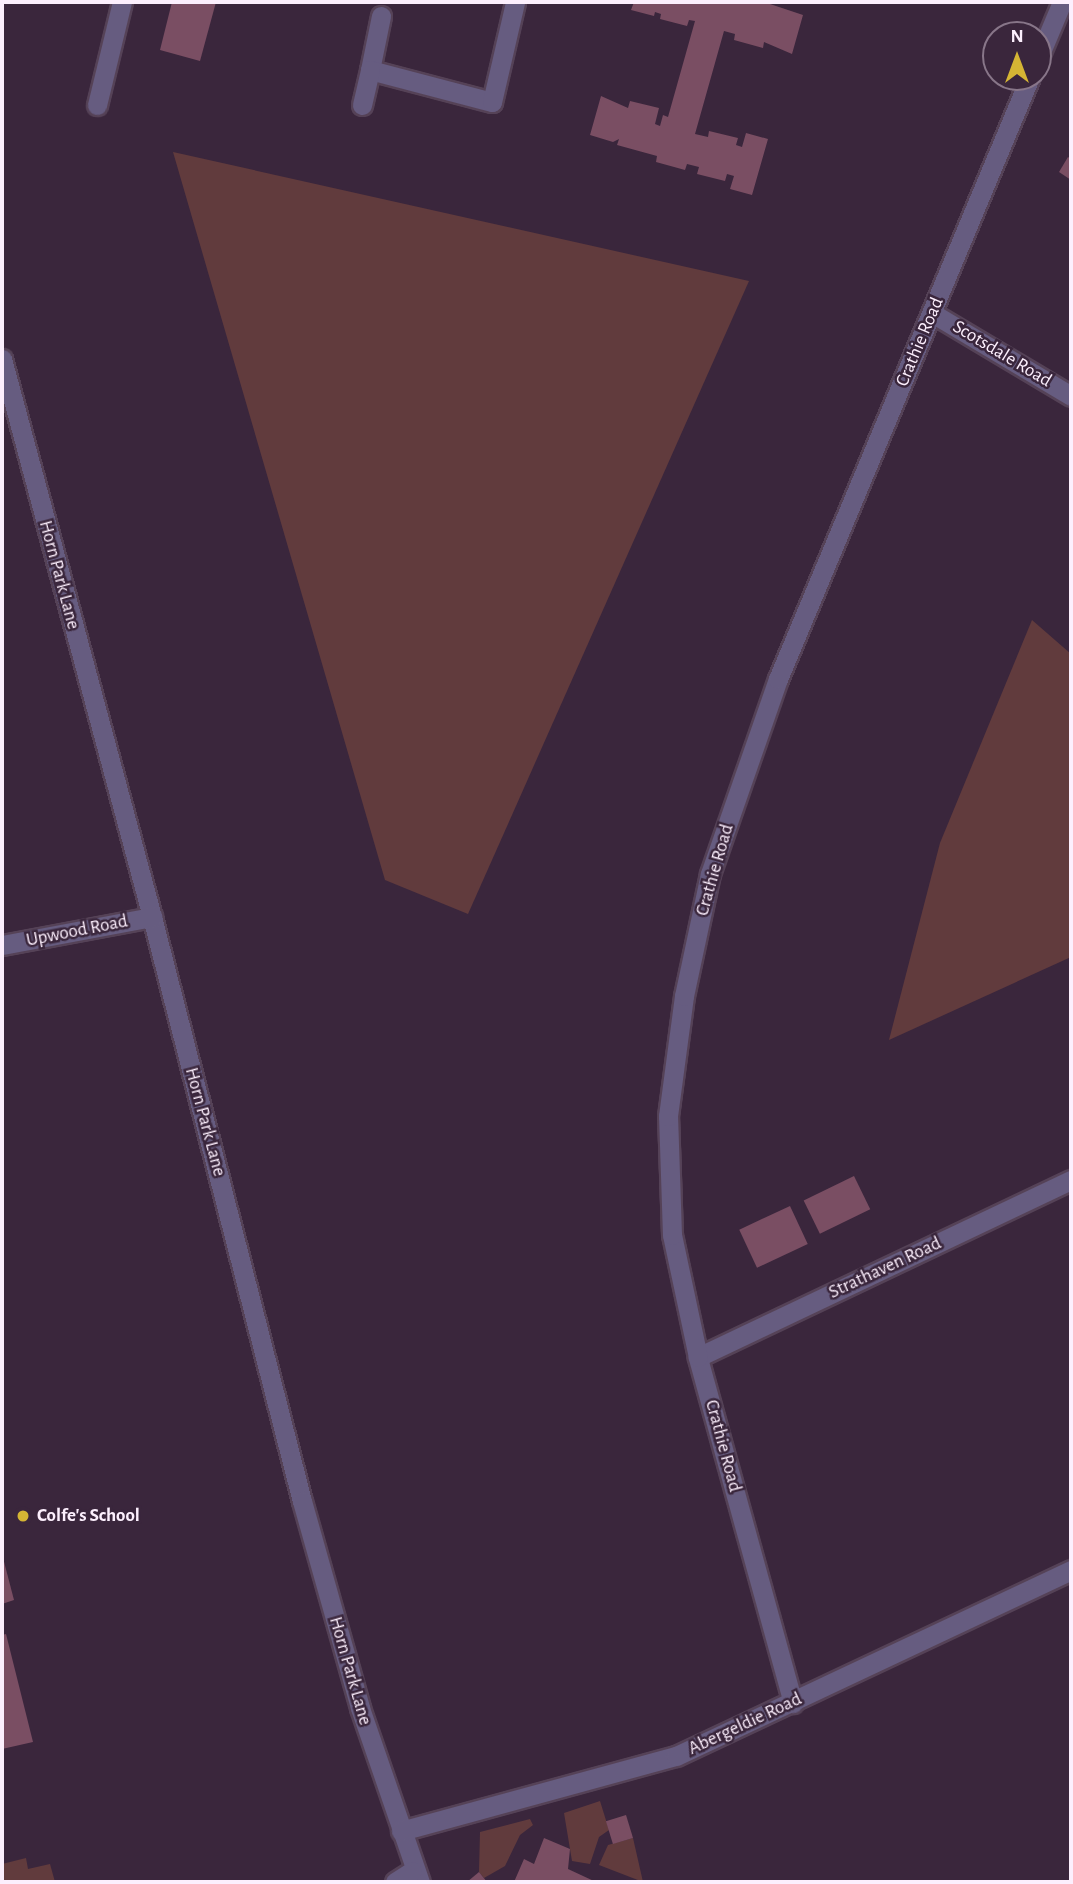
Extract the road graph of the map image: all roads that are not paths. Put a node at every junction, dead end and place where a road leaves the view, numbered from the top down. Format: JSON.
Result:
{"nodes":[{"id":1,"x":122,"y":2,"type":"edge"},
{"id":2,"x":515,"y":2,"type":"edge"},
{"id":3,"x":1062,"y":2,"type":"edge"},
{"id":4,"x":381,"y":16,"type":"dead end"},
{"id":5,"x":1052,"y":26,"type":"edge"},
{"id":6,"x":370,"y":70,"type":"junction"},
{"id":7,"x":1024,"y":91,"type":"edge"},
{"id":8,"x":97,"y":105,"type":"dead end"},
{"id":9,"x":362,"y":105,"type":"dead end"},
{"id":10,"x":932,"y":313,"type":"junction"},
{"id":11,"x":2,"y":359,"type":"edge"},
{"id":12,"x":1071,"y":396,"type":"edge"},
{"id":13,"x":152,"y":917,"type":"junction"},
{"id":14,"x":2,"y":945,"type":"edge"},
{"id":15,"x":1071,"y":1180,"type":"edge"},
{"id":16,"x":698,"y":1357,"type":"junction"},
{"id":17,"x":1071,"y":1570,"type":"edge"},
{"id":18,"x":793,"y":1703,"type":"junction"},
{"id":19,"x":401,"y":1831,"type":"junction"},
{"id":20,"x":416,"y":1877,"type":"edge"},
{"id":21,"x":395,"y":1882,"type":"edge"}],
"edges":[{"from":1,"to":8,"type":"street"},
{"from":2,"to":6,"type":"street"},
{"from":3,"to":5,"type":"street"},
{"from":4,"to":6,"type":"street"},
{"from":6,"to":9,"type":"street"},
{"from":7,"to":10,"type":"street","name":"Crathie Road"},
{"from":10,"to":12,"type":"street","name":"Scotsdale Road"},
{"from":10,"to":16,"type":"street","name":"Crathie Road"},
{"from":11,"to":13,"type":"street","name":"Horn Park Lane"},
{"from":13,"to":14,"type":"street","name":"Upwood Road"},
{"from":13,"to":19,"type":"street","name":"Horn Park Lane"},
{"from":15,"to":16,"type":"street","name":"Strathaven Road"},
{"from":16,"to":18,"type":"street","name":"Crathie Road"},
{"from":17,"to":18,"type":"street","name":"Abergeldie Road"},
{"from":18,"to":19,"type":"street","name":"Abergeldie Road"},
{"from":19,"to":20,"type":"street","name":"Horn Park Lane"},
{"from":20,"to":21,"type":"street"}]}
